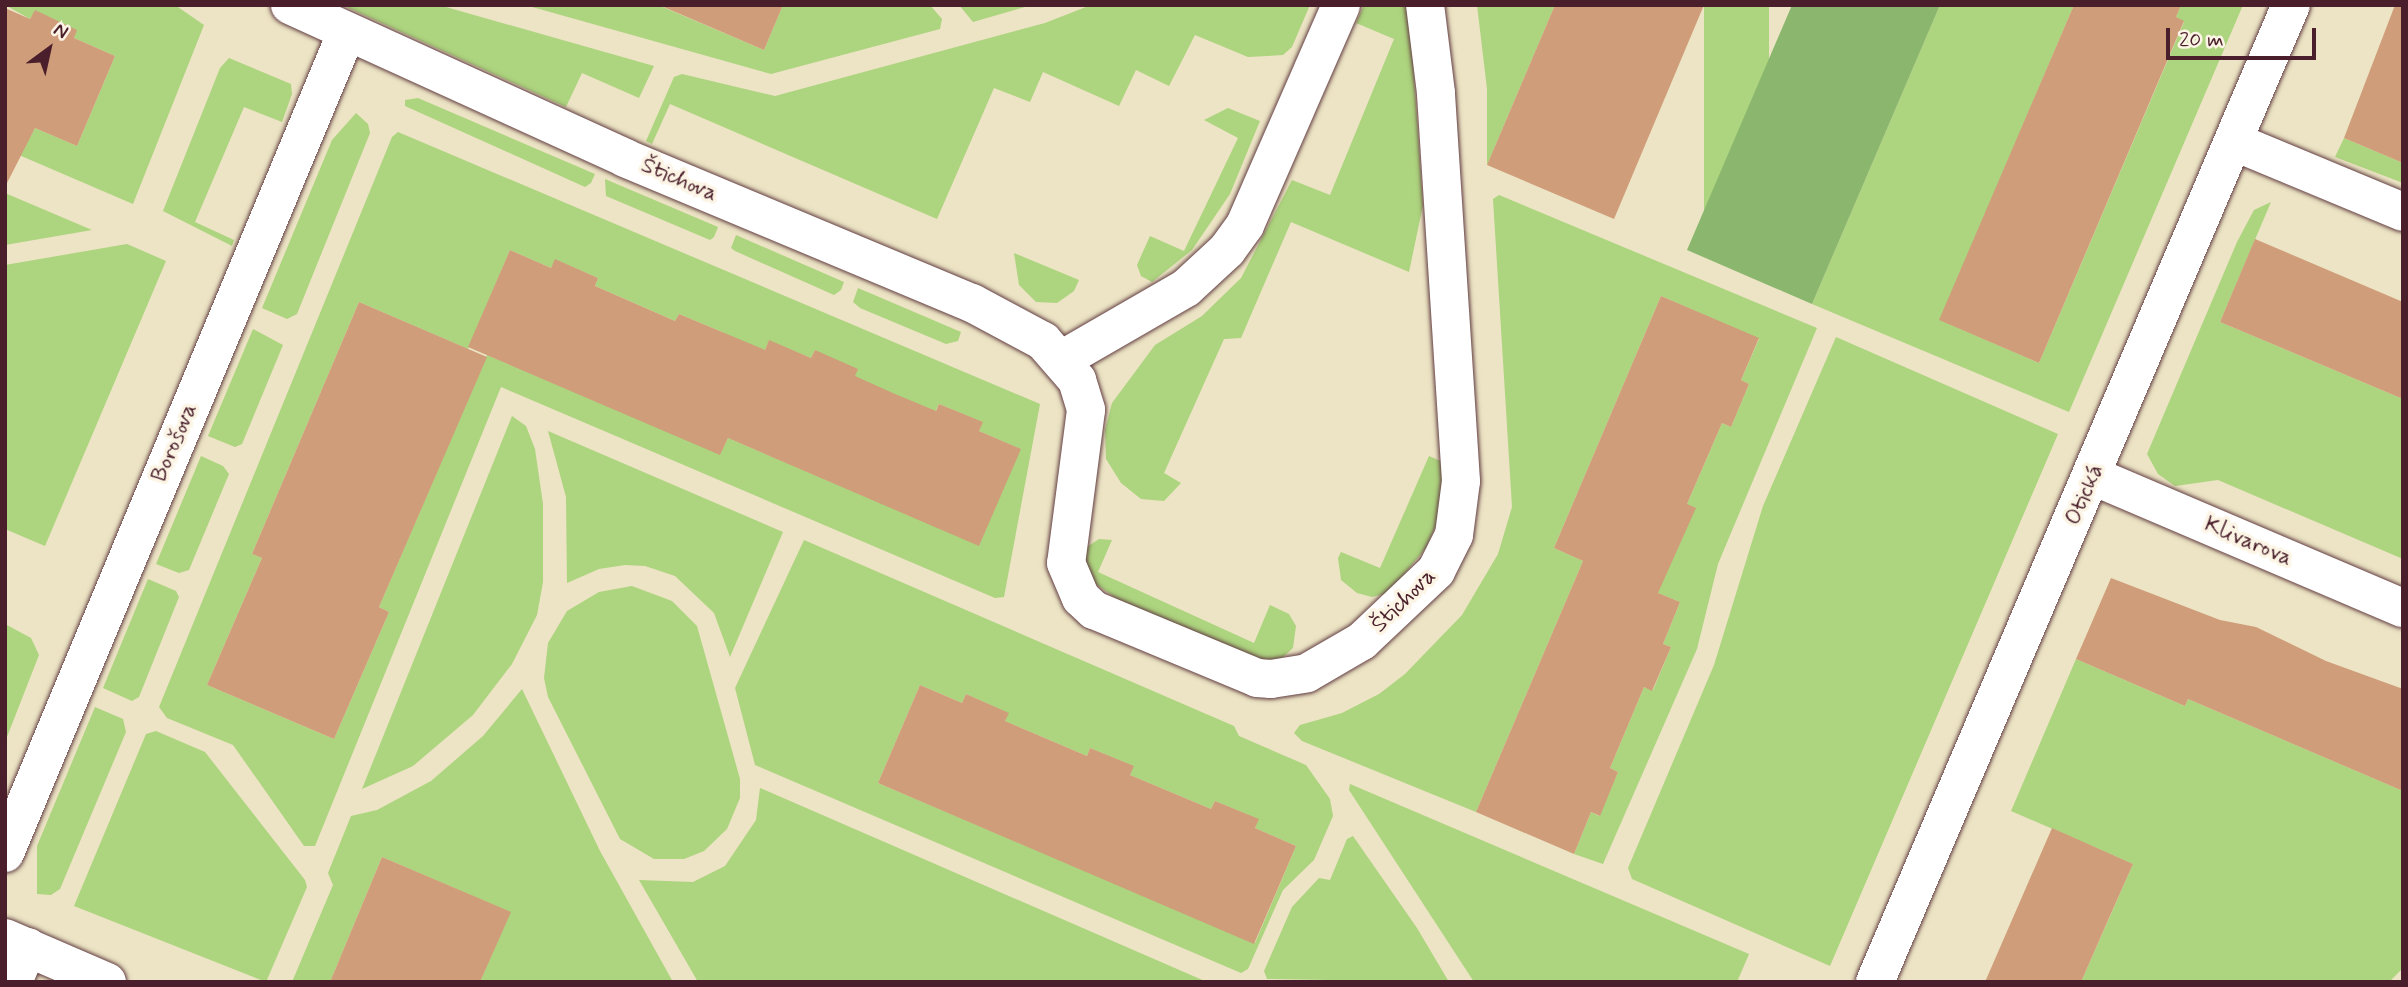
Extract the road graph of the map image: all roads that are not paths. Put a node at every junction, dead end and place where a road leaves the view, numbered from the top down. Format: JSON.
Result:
{"nodes":[{"id":1,"x":290,"y":5,"type":"edge"},
{"id":2,"x":1340,"y":5,"type":"edge"},
{"id":3,"x":1424,"y":5,"type":"edge"},
{"id":4,"x":2291,"y":5,"type":"edge"},
{"id":5,"x":346,"y":34,"type":"junction"},
{"id":6,"x":2235,"y":142,"type":"junction"},
{"id":7,"x":2403,"y":212,"type":"edge"},
{"id":8,"x":1063,"y":359,"type":"junction"},
{"id":9,"x":2093,"y":476,"type":"junction"},
{"id":10,"x":2403,"y":608,"type":"edge"},
{"id":11,"x":5,"y":853,"type":"edge"},
{"id":12,"x":17,"y":942,"type":"edge"},
{"id":13,"x":13,"y":982,"type":"edge"},
{"id":14,"x":107,"y":982,"type":"edge"},
{"id":15,"x":1875,"y":982,"type":"edge"}],
"edges":[{"from":1,"to":5,"type":"street","name":"Štichova"},
{"from":2,"to":8,"type":"street"},
{"from":3,"to":8,"type":"street","name":"Štichova"},
{"from":4,"to":6,"type":"street","name":"Otická"},
{"from":5,"to":8,"type":"street","name":"Štichova"},
{"from":5,"to":11,"type":"street","name":"Borošova"},
{"from":6,"to":7,"type":"street"},
{"from":6,"to":9,"type":"street","name":"Otická"},
{"from":9,"to":10,"type":"street","name":"Klivarova"},
{"from":9,"to":15,"type":"street","name":"Otická"},
{"from":12,"to":13,"type":"street"},
{"from":12,"to":14,"type":"street"}]}
